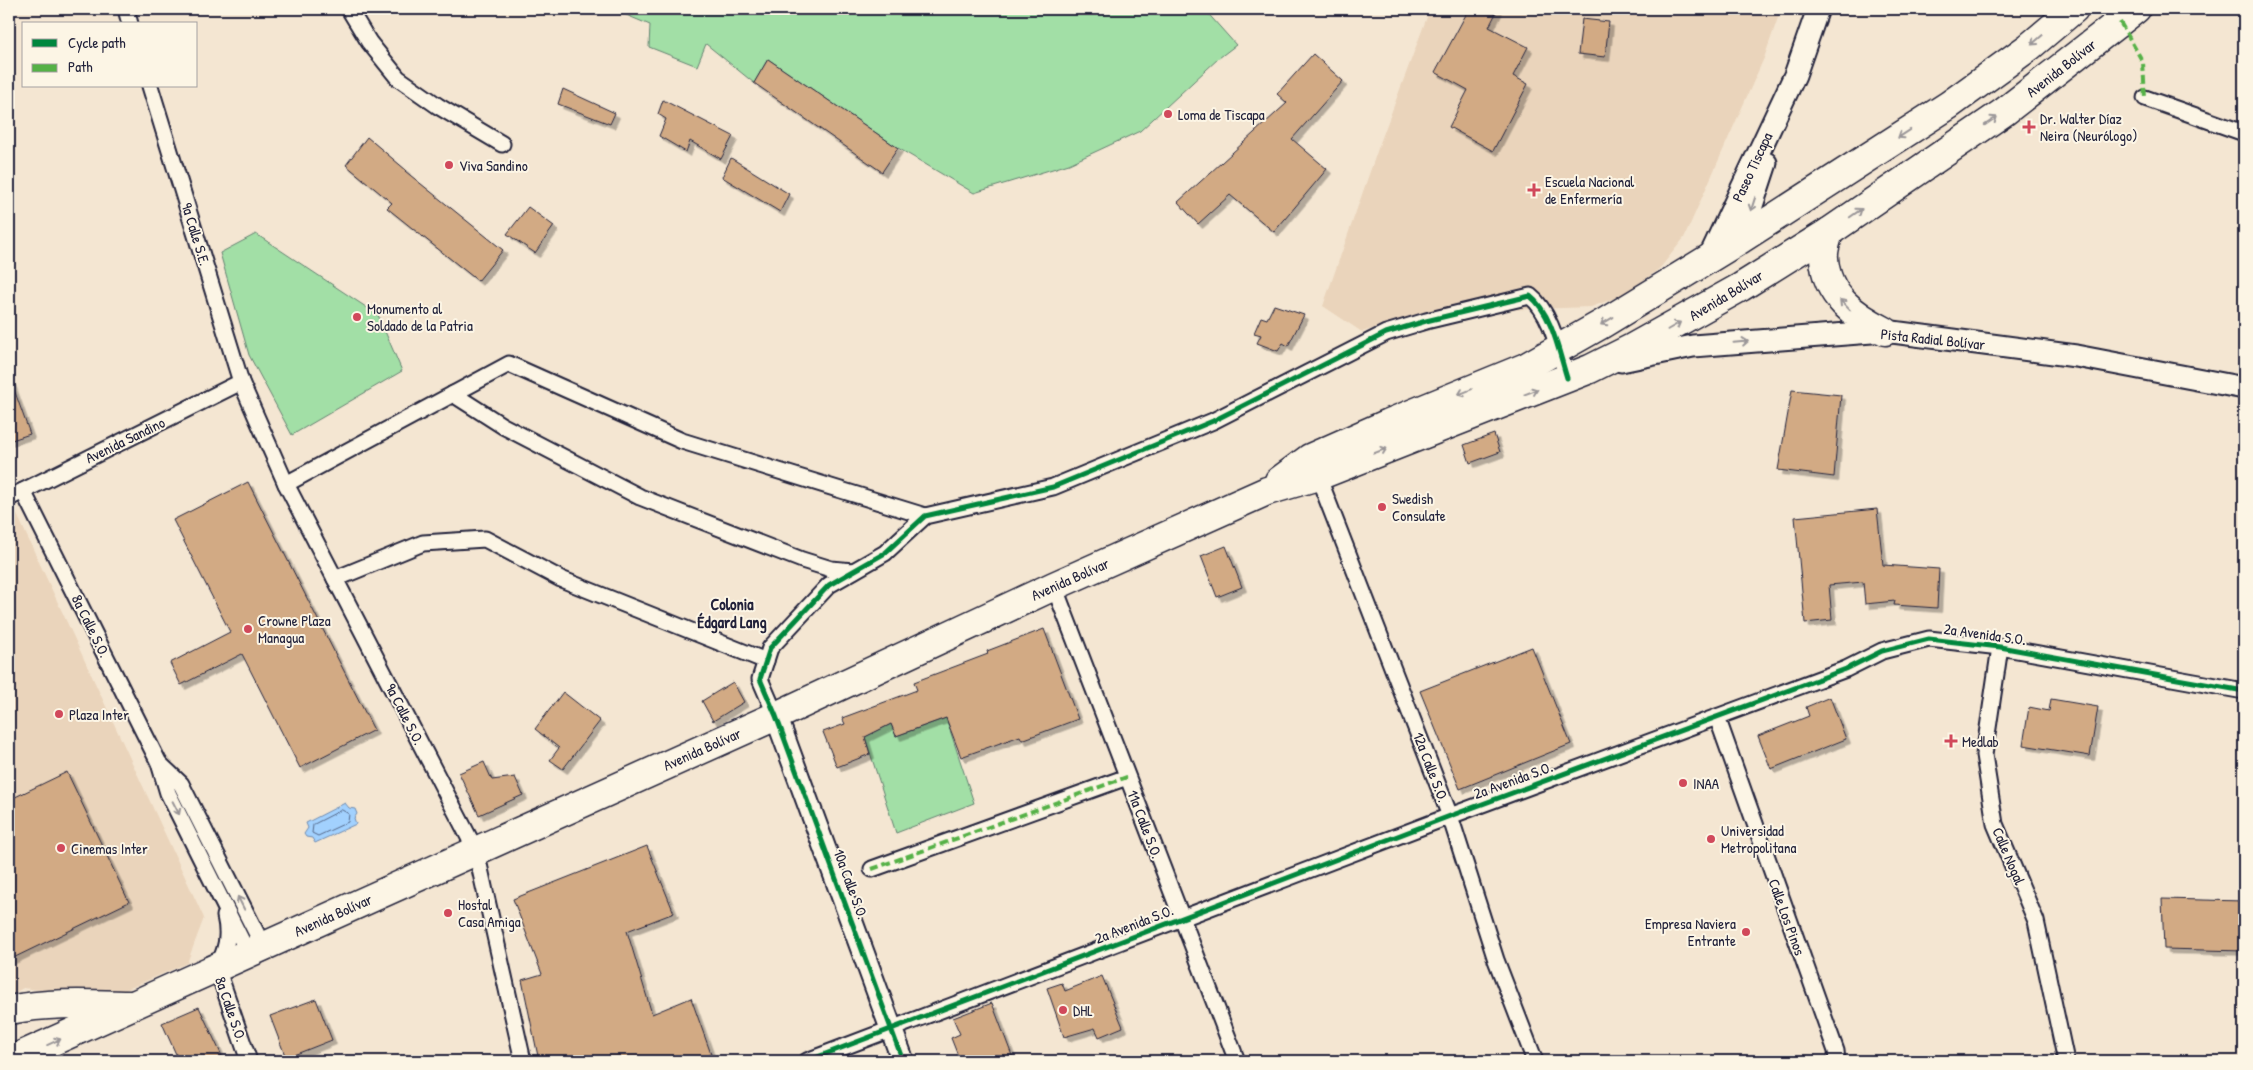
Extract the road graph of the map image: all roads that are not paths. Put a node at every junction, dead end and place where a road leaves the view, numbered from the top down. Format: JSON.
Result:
{"nodes":[{"id":1,"x":126,"y":9,"type":"edge"},
{"id":2,"x":349,"y":9,"type":"edge"},
{"id":3,"x":1818,"y":9,"type":"edge"},
{"id":4,"x":2074,"y":9,"type":"edge"},
{"id":5,"x":2136,"y":9,"type":"edge"},
{"id":6,"x":129,"y":22,"type":"edge"},
{"id":7,"x":1795,"y":75,"type":"junction"},
{"id":8,"x":151,"y":88,"type":"edge"},
{"id":9,"x":2145,"y":98,"type":"dead end"},
{"id":10,"x":2244,"y":134,"type":"edge"},
{"id":11,"x":502,"y":144,"type":"dead end"},
{"id":12,"x":1829,"y":232,"type":"junction"},
{"id":13,"x":1741,"y":239,"type":"junction"},
{"id":14,"x":1708,"y":260,"type":"junction"},
{"id":15,"x":1885,"y":331,"type":"junction"},
{"id":16,"x":1557,"y":349,"type":"junction"},
{"id":17,"x":1579,"y":373,"type":"junction"},
{"id":18,"x":241,"y":382,"type":"junction"},
{"id":19,"x":2244,"y":388,"type":"edge"},
{"id":20,"x":453,"y":394,"type":"junction"},
{"id":21,"x":1370,"y":433,"type":"junction"},
{"id":22,"x":1318,"y":476,"type":"junction"},
{"id":23,"x":286,"y":484,"type":"junction"},
{"id":24,"x":23,"y":490,"type":"junction"},
{"id":25,"x":1267,"y":491,"type":"junction"},
{"id":26,"x":9,"y":498,"type":"edge"},
{"id":27,"x":924,"y":516,"type":"junction"},
{"id":28,"x":853,"y":571,"type":"junction"},
{"id":29,"x":335,"y":579,"type":"junction"},
{"id":30,"x":1054,"y":586,"type":"junction"},
{"id":31,"x":2000,"y":647,"type":"junction"},
{"id":32,"x":766,"y":661,"type":"junction"},
{"id":33,"x":2244,"y":691,"type":"edge"},
{"id":34,"x":776,"y":716,"type":"junction"},
{"id":35,"x":1717,"y":717,"type":"junction"},
{"id":36,"x":159,"y":763,"type":"junction"},
{"id":37,"x":1127,"y":777,"type":"junction"},
{"id":38,"x":1450,"y":816,"type":"junction"},
{"id":39,"x":476,"y":850,"type":"junction"},
{"id":40,"x":872,"y":869,"type":"dead end"},
{"id":41,"x":222,"y":898,"type":"junction"},
{"id":42,"x":1182,"y":920,"type":"junction"},
{"id":43,"x":256,"y":950,"type":"junction"},
{"id":44,"x":217,"y":968,"type":"junction"},
{"id":45,"x":137,"y":1005,"type":"junction"},
{"id":46,"x":9,"y":1010,"type":"edge"},
{"id":47,"x":890,"y":1029,"type":"junction"},
{"id":48,"x":9,"y":1061,"type":"edge"},
{"id":49,"x":249,"y":1061,"type":"edge"},
{"id":50,"x":523,"y":1061,"type":"edge"},
{"id":51,"x":807,"y":1061,"type":"edge"},
{"id":52,"x":903,"y":1061,"type":"edge"},
{"id":53,"x":1237,"y":1061,"type":"edge"},
{"id":54,"x":1535,"y":1061,"type":"edge"},
{"id":55,"x":1837,"y":1061,"type":"edge"},
{"id":56,"x":2066,"y":1061,"type":"edge"}],
"edges":[{"from":1,"to":6,"type":"street"},
{"from":2,"to":11,"type":"street"},
{"from":3,"to":7,"type":"street","name":"Paseo Tiscapa"},
{"from":4,"to":13,"type":"highway","name":"Avenida Bolívar","one_way":true},
{"from":12,"to":5,"type":"highway","name":"Avenida Bolívar","one_way":true},
{"from":7,"to":13,"type":"street","name":"Paseo Tiscapa","one_way":true},
{"from":7,"to":14,"type":"street","name":"Paseo Tiscapa"},
{"from":8,"to":18,"type":"street","name":"9a Calle S.E."},
{"from":9,"to":10,"type":"street"},
{"from":15,"to":12,"type":"highway","one_way":true},
{"from":17,"to":12,"type":"highway","name":"Avenida Bolívar","one_way":true},
{"from":13,"to":14,"type":"highway","name":"Avenida Bolívar"},
{"from":14,"to":16,"type":"highway","name":"Avenida Bolívar","one_way":true},
{"from":17,"to":15,"type":"street","name":"Pista Radial Bolívar","one_way":true},
{"from":15,"to":19,"type":"street","name":"Pista Radial Bolívar"},
{"from":16,"to":17,"type":"street"},
{"from":16,"to":21,"type":"highway","name":"Avenida Bolívar","one_way":true},
{"from":16,"to":27,"type":"street"},
{"from":22,"to":17,"type":"highway","name":"Avenida Bolívar","one_way":true},
{"from":18,"to":23,"type":"street","name":"9a Calle S.O."},
{"from":18,"to":24,"type":"street","name":"Avenida Sandino"},
{"from":20,"to":23,"type":"street"},
{"from":20,"to":27,"type":"street"},
{"from":20,"to":28,"type":"street"},
{"from":21,"to":22,"type":"highway"},
{"from":21,"to":25,"type":"highway","name":"Avenida Bolívar"},
{"from":22,"to":25,"type":"highway","name":"Avenida Bolívar"},
{"from":22,"to":38,"type":"street","name":"12a Calle S.O."},
{"from":23,"to":29,"type":"street","name":"9a Calle S.O."},
{"from":24,"to":26,"type":"street","name":"Avenida Sandino"},
{"from":24,"to":36,"type":"street","name":"8a Calle S.O."},
{"from":25,"to":30,"type":"highway","name":"Avenida Bolívar"},
{"from":27,"to":28,"type":"street"},
{"from":28,"to":32,"type":"street"},
{"from":29,"to":32,"type":"street"},
{"from":29,"to":39,"type":"street","name":"9a Calle S.O."},
{"from":30,"to":34,"type":"highway","name":"Avenida Bolívar"},
{"from":30,"to":37,"type":"street","name":"11a Calle S.O."},
{"from":31,"to":33,"type":"street","name":"2a Avenida S.O."},
{"from":31,"to":35,"type":"street","name":"2a Avenida S.O."},
{"from":31,"to":56,"type":"street","name":"Calle Nogal"},
{"from":32,"to":34,"type":"street"},
{"from":34,"to":39,"type":"highway","name":"Avenida Bolívar"},
{"from":34,"to":47,"type":"street","name":"10a Calle S.O."},
{"from":35,"to":38,"type":"street","name":"2a Avenida S.O."},
{"from":35,"to":55,"type":"street","name":"Calle Los Pinos"},
{"from":36,"to":41,"type":"street","name":"8a Calle S.O.","one_way":true},
{"from":43,"to":36,"type":"street","name":"8a Calle S.O.","one_way":true},
{"from":37,"to":40,"type":"street"},
{"from":37,"to":42,"type":"street","name":"11a Calle S.O."},
{"from":38,"to":42,"type":"street","name":"2a Avenida S.O."},
{"from":38,"to":54,"type":"street","name":"12a Calle S.O."},
{"from":39,"to":43,"type":"highway","name":"Avenida Bolívar"},
{"from":39,"to":50,"type":"street","name":"9a Calle S.O."},
{"from":41,"to":43,"type":"street","name":"8a Calle S.O."},
{"from":41,"to":44,"type":"street","name":"8a Calle S.O."},
{"from":42,"to":47,"type":"street","name":"2a Avenida S.O."},
{"from":42,"to":53,"type":"street","name":"11a Calle S.O."},
{"from":43,"to":44,"type":"highway","name":"Avenida Bolívar"},
{"from":44,"to":45,"type":"highway","name":"Avenida Bolívar"},
{"from":44,"to":49,"type":"street","name":"8a Calle S.O."},
{"from":45,"to":46,"type":"highway","name":"Avenida Bolívar"},
{"from":48,"to":45,"type":"highway","name":"Avenida Bolívar","one_way":true},
{"from":47,"to":51,"type":"street","name":"2a Avenida S.O."},
{"from":47,"to":52,"type":"street","name":"10a Calle S.O."}]}
